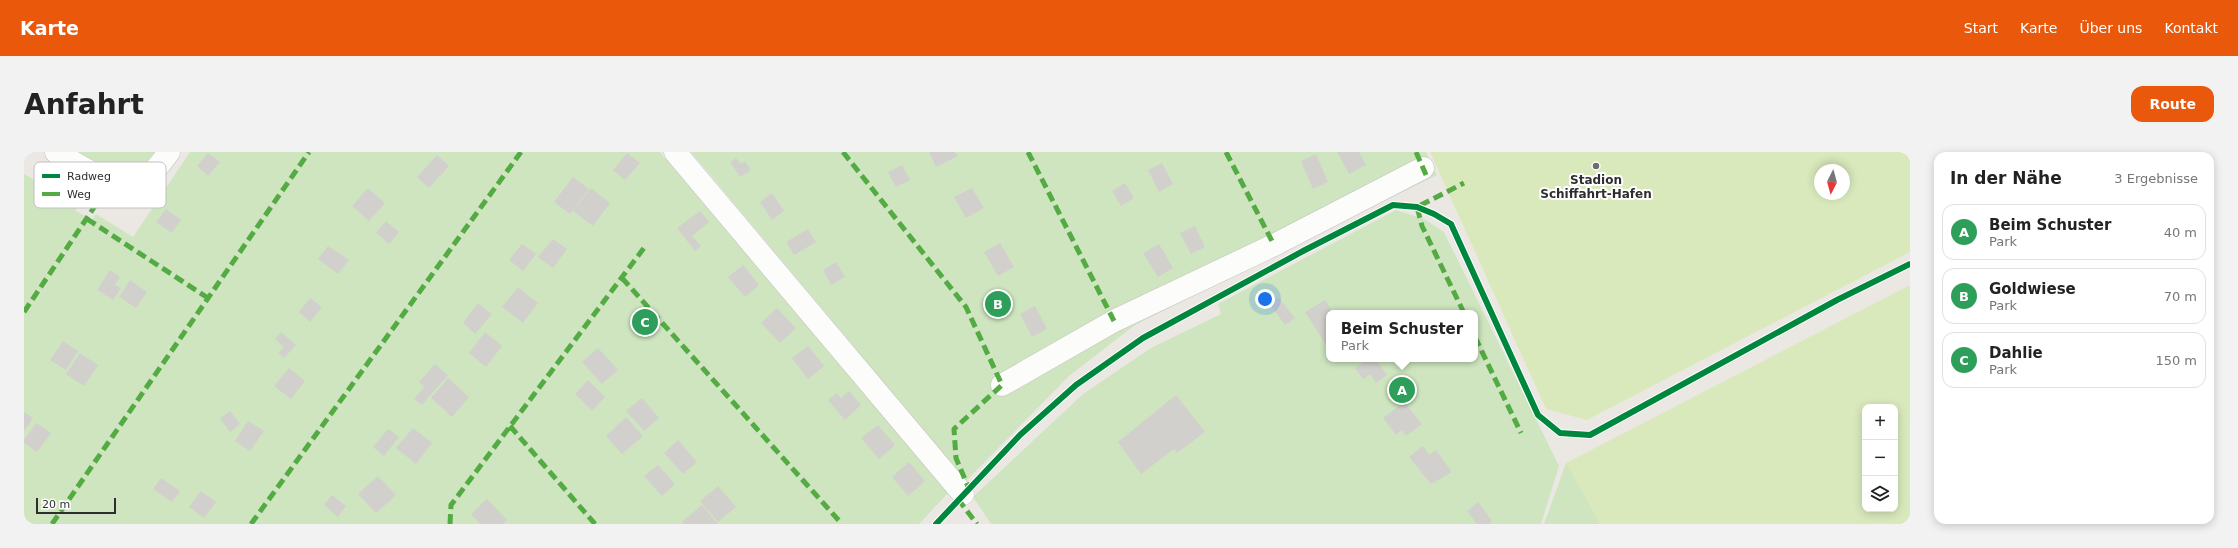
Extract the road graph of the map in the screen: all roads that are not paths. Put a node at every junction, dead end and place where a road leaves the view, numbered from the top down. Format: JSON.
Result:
{"nodes":[{"id":1,"x":56,"y":152,"type":"edge"},
{"id":2,"x":169,"y":152,"type":"edge"},
{"id":3,"x":675,"y":152,"type":"edge"},
{"id":4,"x":74,"y":162,"type":"edge"},
{"id":5,"x":162,"y":162,"type":"edge"},
{"id":6,"x":1423,"y":168,"type":"dead end"},
{"id":7,"x":1002,"y":385,"type":"dead end"},
{"id":8,"x":963,"y":494,"type":"dead end"}],
"edges":[{"from":1,"to":4,"type":"lane"},
{"from":2,"to":5,"type":"lane"},
{"from":3,"to":8,"type":"lane"},
{"from":6,"to":7,"type":"lane"}]}
